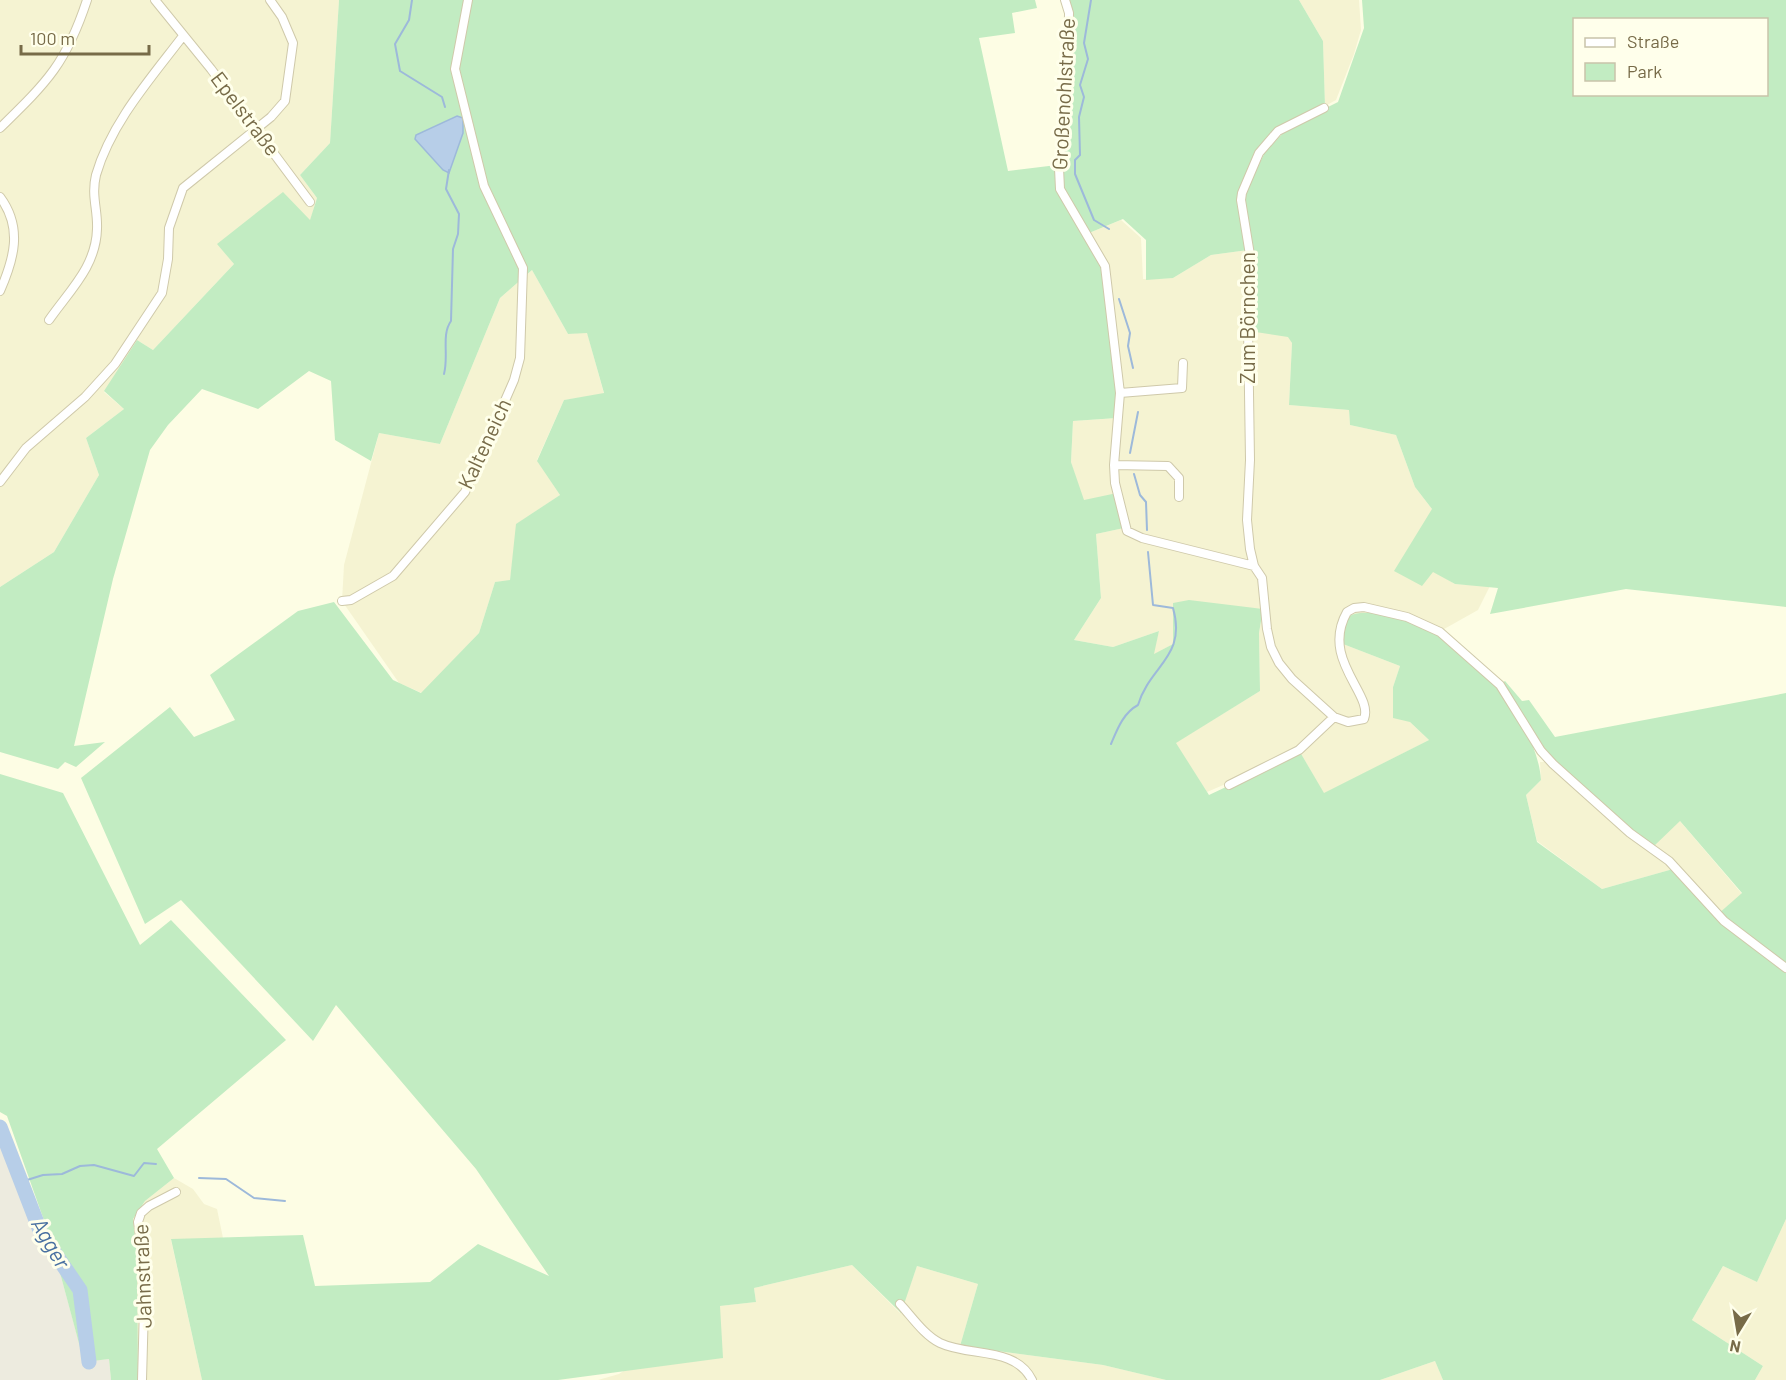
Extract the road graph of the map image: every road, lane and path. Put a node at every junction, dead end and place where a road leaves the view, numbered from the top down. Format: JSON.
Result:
{"nodes":[{"id":1,"x":87,"y":0,"type":"edge"},
{"id":2,"x":155,"y":0,"type":"edge"},
{"id":3,"x":270,"y":0,"type":"edge"},
{"id":4,"x":468,"y":0,"type":"edge"},
{"id":5,"x":1065,"y":0,"type":"edge"},
{"id":6,"x":183,"y":36,"type":"junction"},
{"id":7,"x":1324,"y":108,"type":"dead end"},
{"id":8,"x":0,"y":128,"type":"edge"},
{"id":9,"x":256,"y":128,"type":"junction"},
{"id":10,"x":0,"y":196,"type":"edge"},
{"id":11,"x":310,"y":202,"type":"dead end"},
{"id":12,"x":0,"y":291,"type":"edge"},
{"id":13,"x":49,"y":320,"type":"dead end"},
{"id":14,"x":1183,"y":363,"type":"dead end"},
{"id":15,"x":1120,"y":393,"type":"junction"},
{"id":16,"x":1114,"y":465,"type":"junction"},
{"id":17,"x":0,"y":482,"type":"edge"},
{"id":18,"x":1179,"y":497,"type":"dead end"},
{"id":19,"x":1254,"y":566,"type":"junction"},
{"id":20,"x":342,"y":601,"type":"dead end"},
{"id":21,"x":1334,"y":717,"type":"junction"},
{"id":22,"x":1229,"y":784,"type":"dead end"},
{"id":23,"x":1786,"y":968,"type":"edge"},
{"id":24,"x":176,"y":1192,"type":"dead end"},
{"id":25,"x":900,"y":1304,"type":"dead end"},
{"id":26,"x":142,"y":1380,"type":"edge"},
{"id":27,"x":1032,"y":1380,"type":"edge"}],
"edges":[{"from":1,"to":8,"type":"street"},
{"from":2,"to":6,"type":"street","name":"Epelstraße"},
{"from":3,"to":9,"type":"street"},
{"from":4,"to":20,"type":"street","name":"Kalteneich"},
{"from":5,"to":15,"type":"street","name":"Großenohlstraße"},
{"from":6,"to":9,"type":"street","name":"Epelstraße"},
{"from":6,"to":13,"type":"street"},
{"from":7,"to":19,"type":"street","name":"Zum Börnchen"},
{"from":9,"to":11,"type":"street","name":"Epelstraße"},
{"from":9,"to":17,"type":"street"},
{"from":10,"to":12,"type":"street"},
{"from":14,"to":15,"type":"street"},
{"from":15,"to":16,"type":"street"},
{"from":16,"to":18,"type":"street"},
{"from":16,"to":19,"type":"street"},
{"from":19,"to":21,"type":"street","name":"Zum Börnchen"},
{"from":21,"to":22,"type":"street"},
{"from":21,"to":23,"type":"street"},
{"from":24,"to":26,"type":"street","name":"Jahnstraße"},
{"from":25,"to":27,"type":"street"}]}
